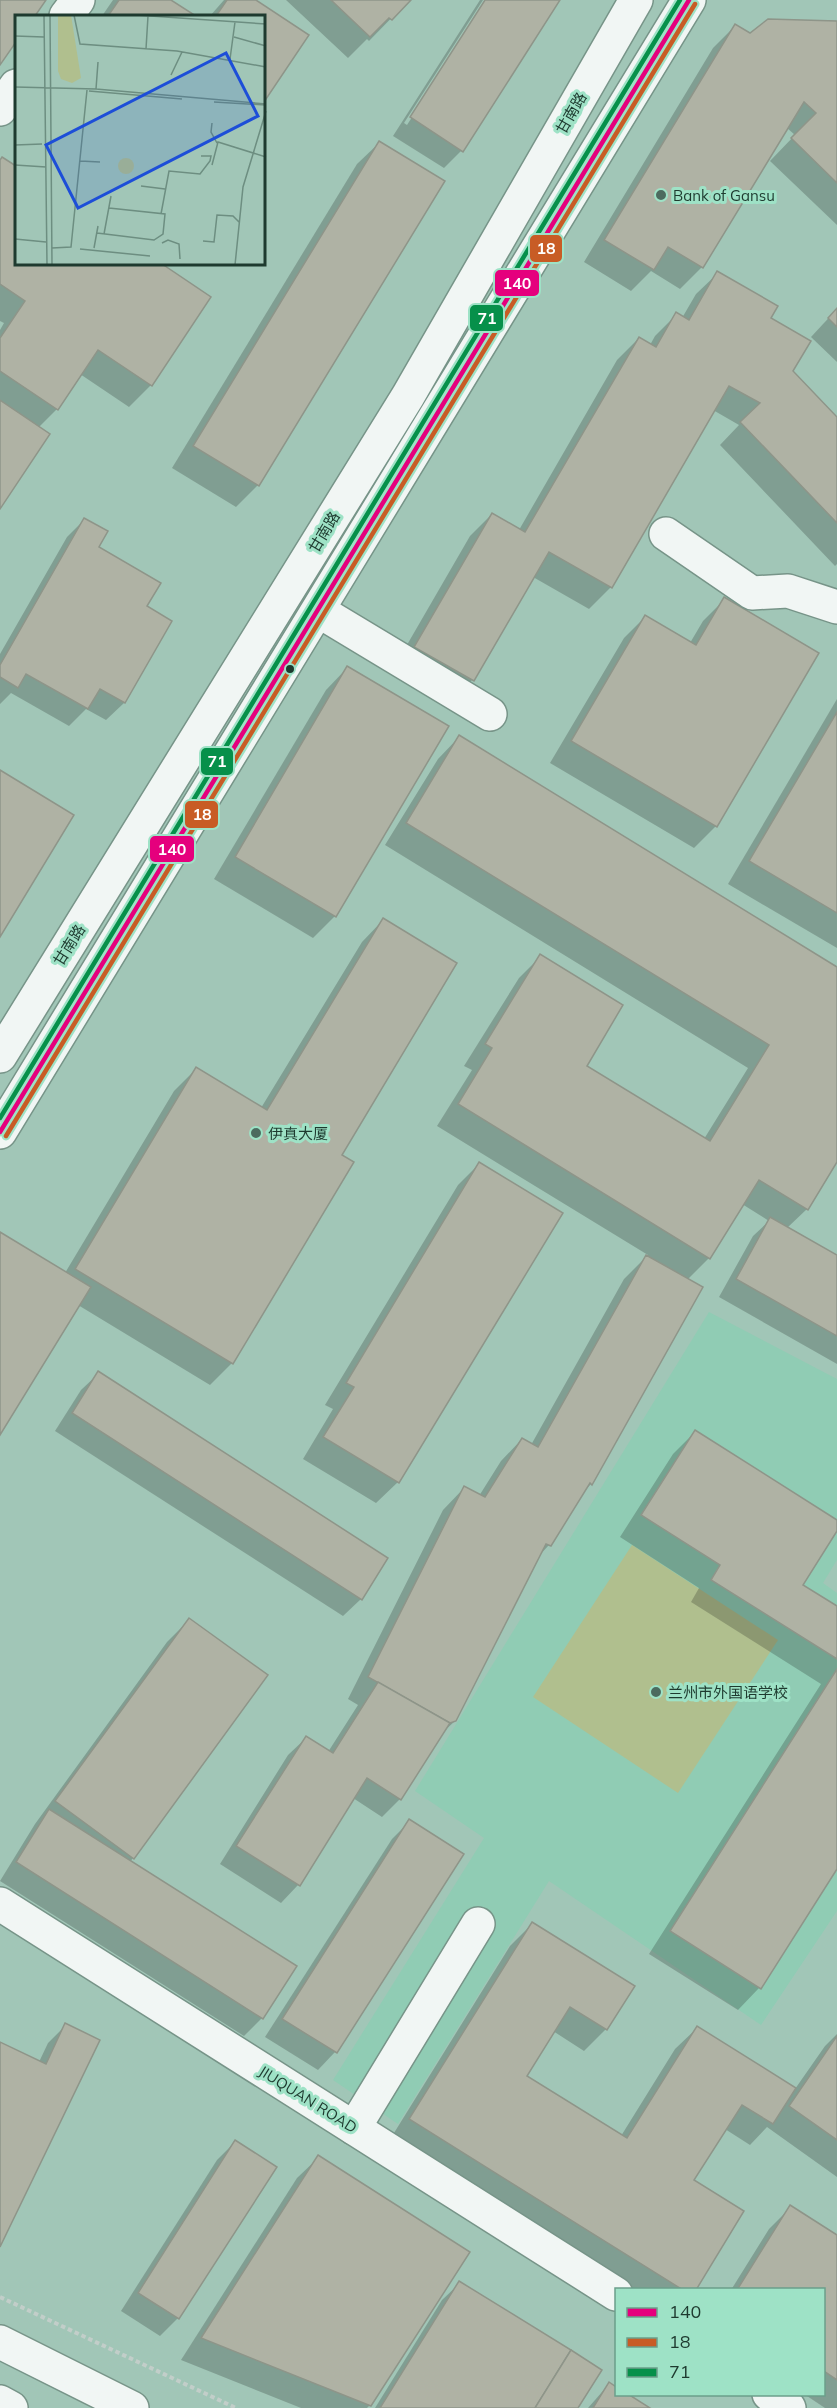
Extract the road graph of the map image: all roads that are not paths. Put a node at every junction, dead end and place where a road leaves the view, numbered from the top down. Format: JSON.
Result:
{"nodes":[{"id":1,"x":78,"y":0,"type":"edge"},
{"id":2,"x":636,"y":0,"type":"edge"},
{"id":3,"x":689,"y":0,"type":"edge"},
{"id":4,"x":67,"y":15,"type":"edge"},
{"id":5,"x":15,"y":87,"type":"edge"},
{"id":6,"x":0,"y":109,"type":"edge"},
{"id":7,"x":666,"y":534,"type":"dead end"},
{"id":8,"x":837,"y":607,"type":"edge"},
{"id":9,"x":319,"y":611,"type":"junction"},
{"id":10,"x":490,"y":714,"type":"dead end"},
{"id":11,"x":0,"y":1056,"type":"edge"},
{"id":12,"x":0,"y":1132,"type":"edge"},
{"id":13,"x":0,"y":1904,"type":"edge"},
{"id":14,"x":478,"y":1923,"type":"dead end"},
{"id":15,"x":354,"y":2128,"type":"junction"},
{"id":16,"x":615,"y":2293,"type":"edge"},
{"id":17,"x":0,"y":2342,"type":"edge"},
{"id":18,"x":772,"y":2396,"type":"edge"},
{"id":19,"x":0,"y":2402,"type":"edge"},
{"id":20,"x":11,"y":2408,"type":"edge"},
{"id":21,"x":132,"y":2408,"type":"edge"},
{"id":22,"x":789,"y":2408,"type":"edge"}],
"edges":[{"from":1,"to":4,"type":"street"},
{"from":2,"to":11,"type":"street","name":"甘南路"},
{"from":3,"to":9,"type":"street"},
{"from":5,"to":6,"type":"street"},
{"from":7,"to":8,"type":"street"},
{"from":9,"to":10,"type":"street"},
{"from":9,"to":12,"type":"street"},
{"from":13,"to":15,"type":"street","name":"JIUQUAN ROAD"},
{"from":14,"to":15,"type":"street"},
{"from":15,"to":16,"type":"street","name":"JIUQUAN ROAD"},
{"from":17,"to":21,"type":"street"},
{"from":18,"to":22,"type":"street"},
{"from":19,"to":20,"type":"street"}]}
